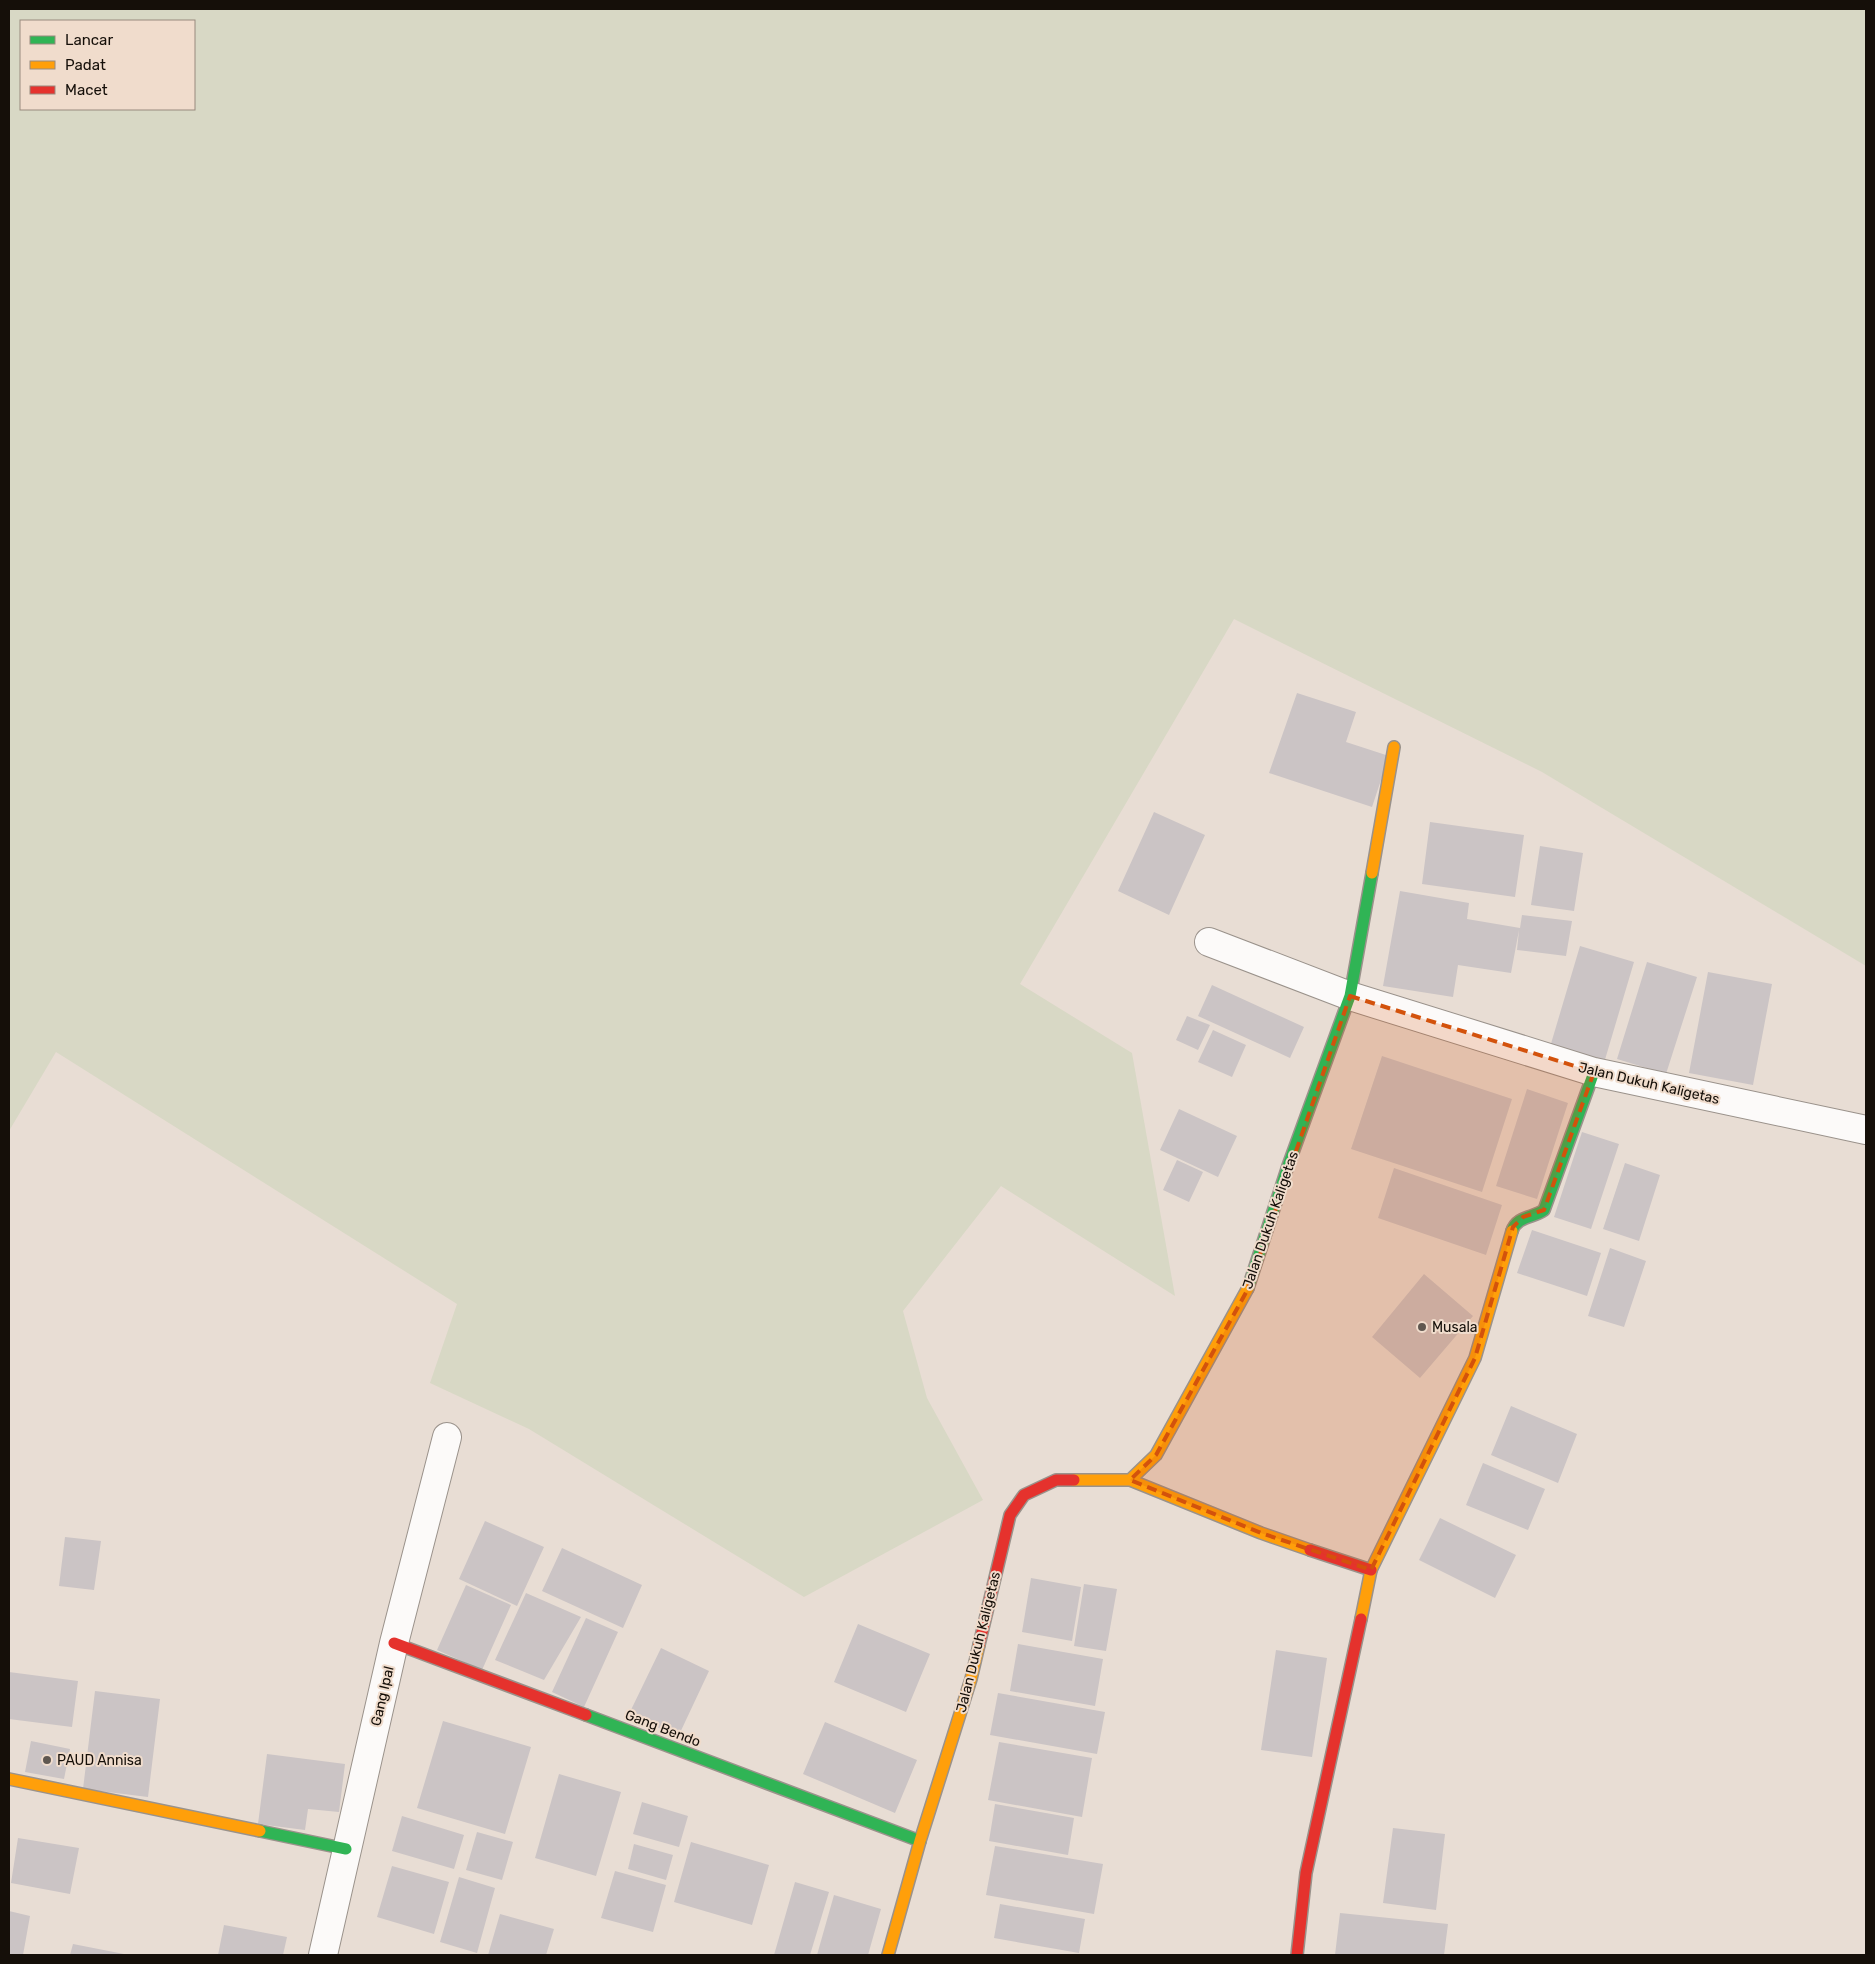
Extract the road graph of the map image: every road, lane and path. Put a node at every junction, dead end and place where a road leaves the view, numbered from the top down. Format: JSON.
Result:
{"nodes":[{"id":1,"x":1394,"y":747,"type":"dead end"},
{"id":2,"x":1209,"y":942,"type":"dead end"},
{"id":3,"x":1350,"y":996,"type":"junction"},
{"id":4,"x":1594,"y":1072,"type":"junction"},
{"id":5,"x":1866,"y":1130,"type":"edge"},
{"id":6,"x":447,"y":1438,"type":"dead end"},
{"id":7,"x":1130,"y":1480,"type":"junction"},
{"id":8,"x":1371,"y":1570,"type":"junction"},
{"id":9,"x":394,"y":1642,"type":"junction"},
{"id":10,"x":9,"y":1779,"type":"edge"},
{"id":11,"x":920,"y":1841,"type":"junction"},
{"id":12,"x":346,"y":1850,"type":"junction"},
{"id":13,"x":323,"y":1955,"type":"edge"},
{"id":14,"x":888,"y":1955,"type":"edge"},
{"id":15,"x":1297,"y":1955,"type":"edge"}],
"edges":[{"from":1,"to":3,"type":"street","name":"Jalan Dukuh Kaligetas"},
{"from":2,"to":3,"type":"street","name":"Jalan Dukuh Kaligetas"},
{"from":3,"to":4,"type":"street","name":"Jalan Dukuh Kaligetas"},
{"from":3,"to":7,"type":"street","name":"Jalan Dukuh Kaligetas"},
{"from":4,"to":5,"type":"street","name":"Jalan Dukuh Kaligetas"},
{"from":4,"to":8,"type":"street"},
{"from":6,"to":9,"type":"street","name":"Gang Ipal"},
{"from":7,"to":8,"type":"street","name":"Jalan Dukuh Kaligetas"},
{"from":7,"to":11,"type":"street","name":"Jalan Dukuh Kaligetas"},
{"from":8,"to":15,"type":"street"},
{"from":9,"to":11,"type":"street","name":"Gang Bendo"},
{"from":9,"to":12,"type":"street","name":"Gang Ipal"},
{"from":10,"to":12,"type":"street"},
{"from":11,"to":14,"type":"street","name":"Jalan Dukuh Kaligetas"},
{"from":12,"to":13,"type":"street","name":"Gang Ipal"}]}
